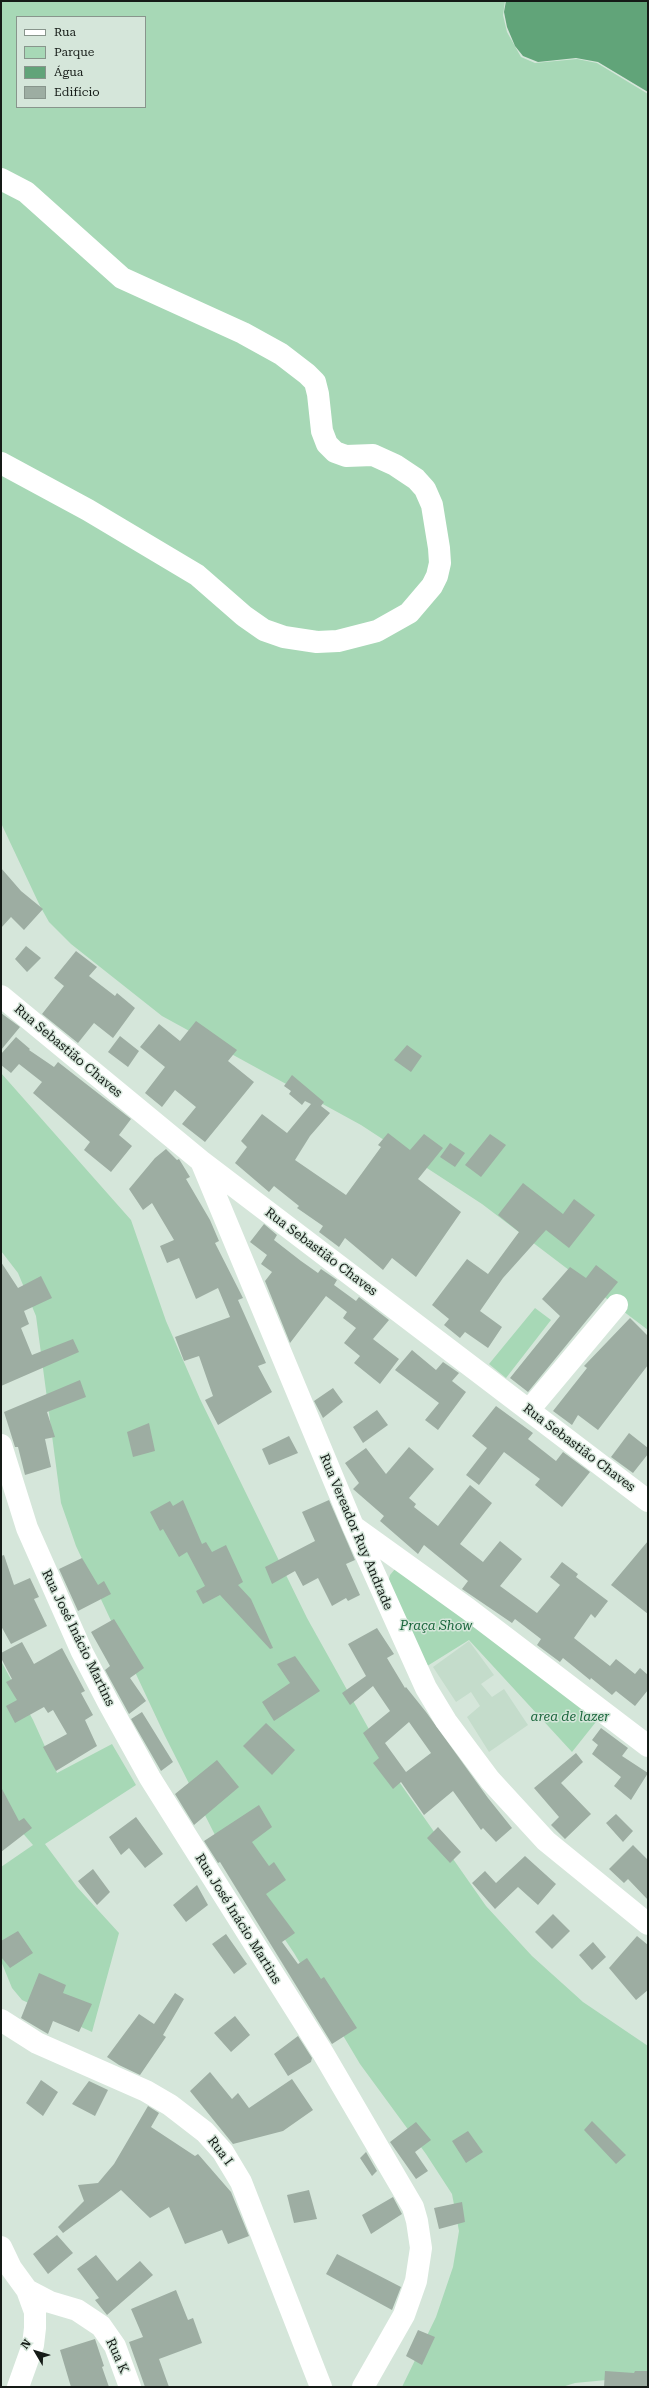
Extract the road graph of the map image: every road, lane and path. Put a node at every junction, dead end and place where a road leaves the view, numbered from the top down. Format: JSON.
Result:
{"nodes":[{"id":1,"x":1,"y":179,"type":"edge"},
{"id":2,"x":1,"y":463,"type":"edge"},
{"id":3,"x":1,"y":996,"type":"edge"},
{"id":4,"x":201,"y":1161,"type":"junction"},
{"id":5,"x":617,"y":1305,"type":"dead end"},
{"id":6,"x":529,"y":1410,"type":"junction"},
{"id":7,"x":1,"y":1445,"type":"edge"},
{"id":8,"x":648,"y":1501,"type":"edge"},
{"id":9,"x":353,"y":1526,"type":"junction"},
{"id":10,"x":645,"y":1736,"type":"edge"},
{"id":11,"x":648,"y":1924,"type":"edge"},
{"id":12,"x":1,"y":2020,"type":"edge"},
{"id":13,"x":1,"y":2031,"type":"edge"},
{"id":14,"x":22,"y":2035,"type":"junction"},
{"id":15,"x":1,"y":2247,"type":"edge"},
{"id":16,"x":27,"y":2290,"type":"junction"},
{"id":17,"x":74,"y":2309,"type":"junction"},
{"id":18,"x":33,"y":2346,"type":"junction"},
{"id":19,"x":18,"y":2387,"type":"edge"},
{"id":20,"x":130,"y":2387,"type":"edge"},
{"id":21,"x":321,"y":2387,"type":"edge"},
{"id":22,"x":363,"y":2387,"type":"edge"}],
"edges":[{"from":1,"to":2,"type":"street"},
{"from":3,"to":4,"type":"street","name":"Rua Sebastião Chaves"},
{"from":4,"to":6,"type":"street","name":"Rua Sebastião Chaves"},
{"from":4,"to":9,"type":"street","name":"Rua Vereador Ruy Andrade"},
{"from":5,"to":6,"type":"street"},
{"from":6,"to":8,"type":"street","name":"Rua Sebastião Chaves"},
{"from":7,"to":22,"type":"street","name":"Rua José Inácio Martins"},
{"from":9,"to":10,"type":"street"},
{"from":9,"to":11,"type":"street","name":"Rua Vereador Ruy Andrade"},
{"from":12,"to":14,"type":"street","name":"Rua I"},
{"from":13,"to":14,"type":"street"},
{"from":14,"to":21,"type":"street","name":"Rua I"},
{"from":15,"to":16,"type":"street"},
{"from":16,"to":17,"type":"street"},
{"from":16,"to":18,"type":"street"},
{"from":17,"to":18,"type":"street"},
{"from":17,"to":20,"type":"street","name":"Rua K"},
{"from":18,"to":19,"type":"street"}]}
